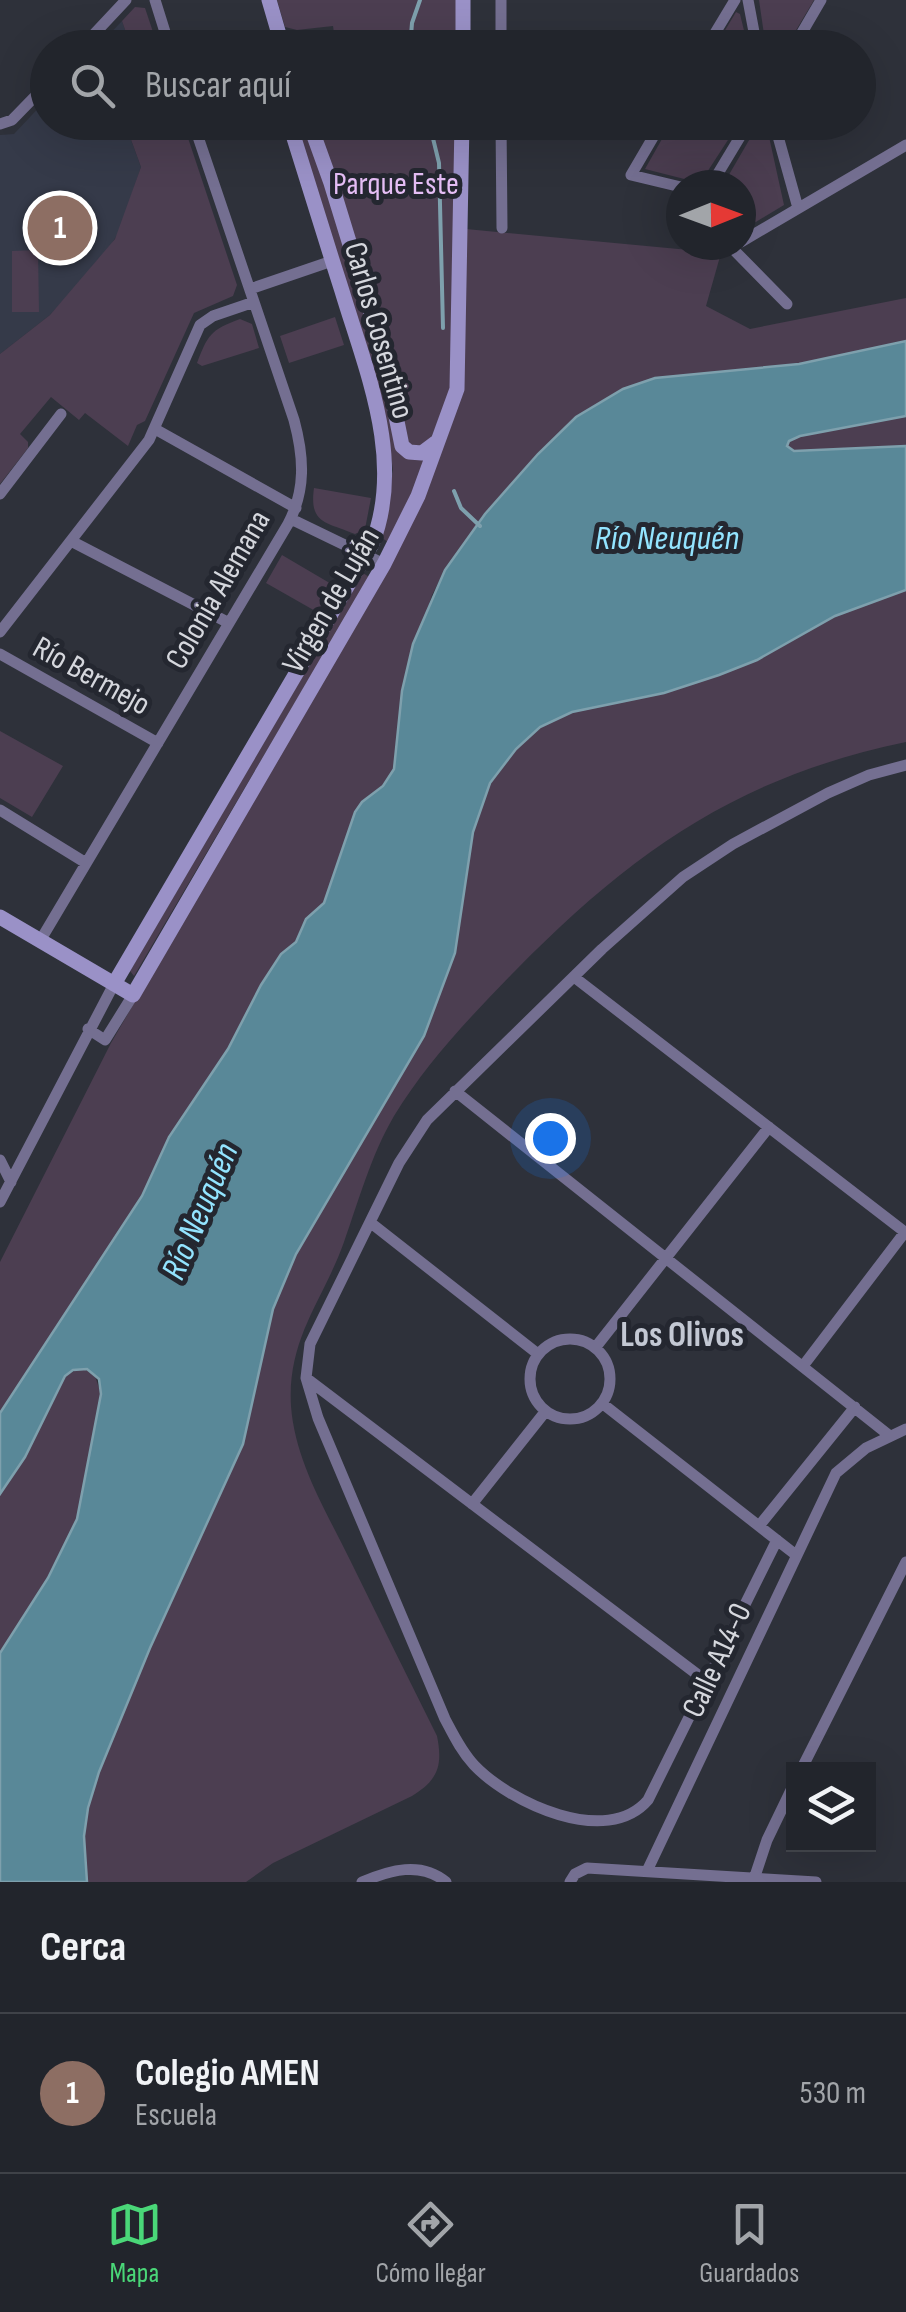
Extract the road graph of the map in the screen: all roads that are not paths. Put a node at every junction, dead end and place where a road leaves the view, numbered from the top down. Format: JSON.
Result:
{"nodes":[{"id":1,"x":126,"y":0,"type":"edge"},
{"id":2,"x":155,"y":0,"type":"edge"},
{"id":3,"x":269,"y":0,"type":"edge"},
{"id":4,"x":463,"y":0,"type":"edge"},
{"id":5,"x":500,"y":0,"type":"edge"},
{"id":6,"x":735,"y":0,"type":"edge"},
{"id":7,"x":748,"y":0,"type":"edge"},
{"id":8,"x":822,"y":0,"type":"edge"},
{"id":9,"x":98,"y":30,"type":"edge"},
{"id":10,"x":164,"y":30,"type":"edge"},
{"id":11,"x":273,"y":30,"type":"edge"},
{"id":12,"x":278,"y":30,"type":"edge"},
{"id":13,"x":463,"y":30,"type":"edge"},
{"id":14,"x":501,"y":30,"type":"edge"},
{"id":15,"x":717,"y":30,"type":"edge"},
{"id":16,"x":754,"y":30,"type":"edge"},
{"id":17,"x":804,"y":30,"type":"edge"},
{"id":18,"x":30,"y":102,"type":"edge"},
{"id":19,"x":0,"y":124,"type":"edge"},
{"id":20,"x":199,"y":140,"type":"edge"},
{"id":21,"x":295,"y":140,"type":"edge"},
{"id":22,"x":315,"y":140,"type":"edge"},
{"id":23,"x":462,"y":140,"type":"edge"},
{"id":24,"x":502,"y":140,"type":"edge"},
{"id":25,"x":651,"y":140,"type":"edge"},
{"id":26,"x":738,"y":140,"type":"edge"},
{"id":27,"x":779,"y":140,"type":"edge"},
{"id":28,"x":906,"y":145,"type":"edge"},
{"id":29,"x":721,"y":170,"type":"edge"},
{"id":30,"x":666,"y":183,"type":"edge"},
{"id":31,"x":798,"y":208,"type":"junction"},
{"id":32,"x":502,"y":228,"type":"dead end"},
{"id":33,"x":756,"y":232,"type":"edge"},
{"id":34,"x":747,"y":260,"type":"edge"},
{"id":35,"x":332,"y":261,"type":"junction"},
{"id":36,"x":252,"y":295,"type":"junction"},
{"id":37,"x":787,"y":304,"type":"dead end"},
{"id":38,"x":61,"y":414,"type":"dead end"},
{"id":39,"x":155,"y":429,"type":"junction"},
{"id":40,"x":439,"y":439,"type":"junction"},
{"id":41,"x":0,"y":494,"type":"edge"},
{"id":42,"x":293,"y":513,"type":"junction"},
{"id":43,"x":70,"y":541,"type":"junction"},
{"id":44,"x":366,"y":555,"type":"junction"},
{"id":45,"x":384,"y":564,"type":"junction"},
{"id":46,"x":229,"y":624,"type":"junction"},
{"id":47,"x":0,"y":632,"type":"edge"},
{"id":48,"x":0,"y":654,"type":"edge"},
{"id":49,"x":158,"y":743,"type":"junction"},
{"id":50,"x":906,"y":765,"type":"edge"},
{"id":51,"x":0,"y":810,"type":"edge"},
{"id":52,"x":86,"y":863,"type":"junction"},
{"id":53,"x":0,"y":918,"type":"edge"},
{"id":54,"x":40,"y":941,"type":"junction"},
{"id":55,"x":574,"y":976,"type":"junction"},
{"id":56,"x":114,"y":984,"type":"junction"},
{"id":57,"x":133,"y":995,"type":"junction"},
{"id":58,"x":88,"y":1029,"type":"junction"},
{"id":59,"x":456,"y":1091,"type":"junction"},
{"id":60,"x":769,"y":1127,"type":"junction"},
{"id":61,"x":0,"y":1160,"type":"edge"},
{"id":62,"x":12,"y":1182,"type":"junction"},
{"id":63,"x":0,"y":1202,"type":"edge"},
{"id":64,"x":371,"y":1222,"type":"junction"},
{"id":65,"x":906,"y":1232,"type":"edge"},
{"id":66,"x":666,"y":1258,"type":"junction"},
{"id":67,"x":595,"y":1348,"type":"junction"},
{"id":68,"x":538,"y":1354,"type":"junction"},
{"id":69,"x":802,"y":1366,"type":"junction"},
{"id":70,"x":306,"y":1378,"type":"junction"},
{"id":71,"x":603,"y":1404,"type":"junction"},
{"id":72,"x":854,"y":1408,"type":"junction"},
{"id":73,"x":545,"y":1412,"type":"junction"},
{"id":74,"x":906,"y":1428,"type":"edge"},
{"id":75,"x":890,"y":1436,"type":"junction"},
{"id":76,"x":472,"y":1504,"type":"junction"},
{"id":77,"x":759,"y":1526,"type":"junction"},
{"id":78,"x":777,"y":1540,"type":"junction"},
{"id":79,"x":796,"y":1554,"type":"junction"},
{"id":80,"x":906,"y":1562,"type":"edge"},
{"id":81,"x":706,"y":1682,"type":"junction"},
{"id":82,"x":805,"y":1762,"type":"edge"},
{"id":83,"x":786,"y":1803,"type":"edge"},
{"id":84,"x":648,"y":1871,"type":"junction"},
{"id":85,"x":754,"y":1880,"type":"edge"},
{"id":86,"x":362,"y":1882,"type":"edge"},
{"id":87,"x":446,"y":1882,"type":"edge"},
{"id":88,"x":570,"y":1882,"type":"edge"},
{"id":89,"x":816,"y":1882,"type":"edge"}],
"edges":[{"from":1,"to":9,"type":"street"},
{"from":2,"to":10,"type":"street"},
{"from":3,"to":11,"type":"street"},
{"from":3,"to":12,"type":"street"},
{"from":4,"to":13,"type":"street"},
{"from":5,"to":14,"type":"street"},
{"from":6,"to":15,"type":"street"},
{"from":7,"to":16,"type":"street"},
{"from":8,"to":17,"type":"street"},
{"from":18,"to":19,"type":"street"},
{"from":20,"to":36,"type":"street","name":"Colonia Alemana"},
{"from":21,"to":35,"type":"street","name":"Carlos Cosentino"},
{"from":22,"to":40,"type":"street"},
{"from":23,"to":40,"type":"street","name":"Virgen de Luján"},
{"from":24,"to":32,"type":"street"},
{"from":25,"to":30,"type":"street"},
{"from":26,"to":29,"type":"street"},
{"from":27,"to":31,"type":"street"},
{"from":28,"to":31,"type":"street"},
{"from":31,"to":33,"type":"street"},
{"from":34,"to":37,"type":"street"},
{"from":35,"to":36,"type":"street"},
{"from":35,"to":44,"type":"street","name":"Carlos Cosentino"},
{"from":36,"to":39,"type":"street"},
{"from":36,"to":42,"type":"street","name":"Colonia Alemana"},
{"from":38,"to":41,"type":"street"},
{"from":39,"to":42,"type":"street"},
{"from":39,"to":43,"type":"street"},
{"from":40,"to":45,"type":"street","name":"Virgen de Luján"},
{"from":42,"to":44,"type":"street"},
{"from":42,"to":46,"type":"street","name":"Colonia Alemana"},
{"from":43,"to":46,"type":"street"},
{"from":43,"to":47,"type":"street"},
{"from":44,"to":45,"type":"street"},
{"from":44,"to":56,"type":"street","name":"Virgen de Luján"},
{"from":45,"to":57,"type":"street","name":"Virgen de Luján"},
{"from":46,"to":49,"type":"street","name":"Colonia Alemana"},
{"from":48,"to":49,"type":"street","name":"Río Bermejo"},
{"from":49,"to":52,"type":"street","name":"Colonia Alemana"},
{"from":50,"to":55,"type":"street"},
{"from":51,"to":52,"type":"street"},
{"from":52,"to":54,"type":"street","name":"Colonia Alemana"},
{"from":53,"to":54,"type":"street"},
{"from":54,"to":56,"type":"street"},
{"from":55,"to":59,"type":"street"},
{"from":55,"to":60,"type":"street"},
{"from":56,"to":57,"type":"street"},
{"from":56,"to":58,"type":"street","name":"Virgen de Luján"},
{"from":57,"to":58,"type":"street","name":"Virgen de Luján"},
{"from":58,"to":62,"type":"street","name":"Virgen de Luján"},
{"from":59,"to":64,"type":"street"},
{"from":59,"to":66,"type":"street"},
{"from":60,"to":65,"type":"street"},
{"from":60,"to":66,"type":"street"},
{"from":61,"to":62,"type":"street"},
{"from":62,"to":63,"type":"street","name":"Virgen de Luján"},
{"from":64,"to":68,"type":"street"},
{"from":64,"to":70,"type":"street"},
{"from":65,"to":69,"type":"street"},
{"from":66,"to":67,"type":"street"},
{"from":66,"to":69,"type":"street"},
{"from":67,"to":68,"type":"street"},
{"from":67,"to":71,"type":"street"},
{"from":68,"to":73,"type":"street"},
{"from":69,"to":72,"type":"street"},
{"from":70,"to":76,"type":"street"},
{"from":70,"to":81,"type":"street"},
{"from":71,"to":73,"type":"street"},
{"from":71,"to":77,"type":"street"},
{"from":72,"to":75,"type":"street"},
{"from":72,"to":77,"type":"street"},
{"from":73,"to":76,"type":"street"},
{"from":74,"to":75,"type":"street","name":"Calle A14-0"},
{"from":75,"to":79,"type":"street","name":"Calle A14-0"},
{"from":76,"to":81,"type":"street"},
{"from":77,"to":78,"type":"street"},
{"from":78,"to":79,"type":"street"},
{"from":78,"to":81,"type":"street"},
{"from":79,"to":84,"type":"street","name":"Calle A14-0"},
{"from":80,"to":82,"type":"street"},
{"from":83,"to":85,"type":"street"},
{"from":84,"to":85,"type":"street"},
{"from":84,"to":88,"type":"street"},
{"from":85,"to":89,"type":"street"},
{"from":86,"to":87,"type":"street"}]}
